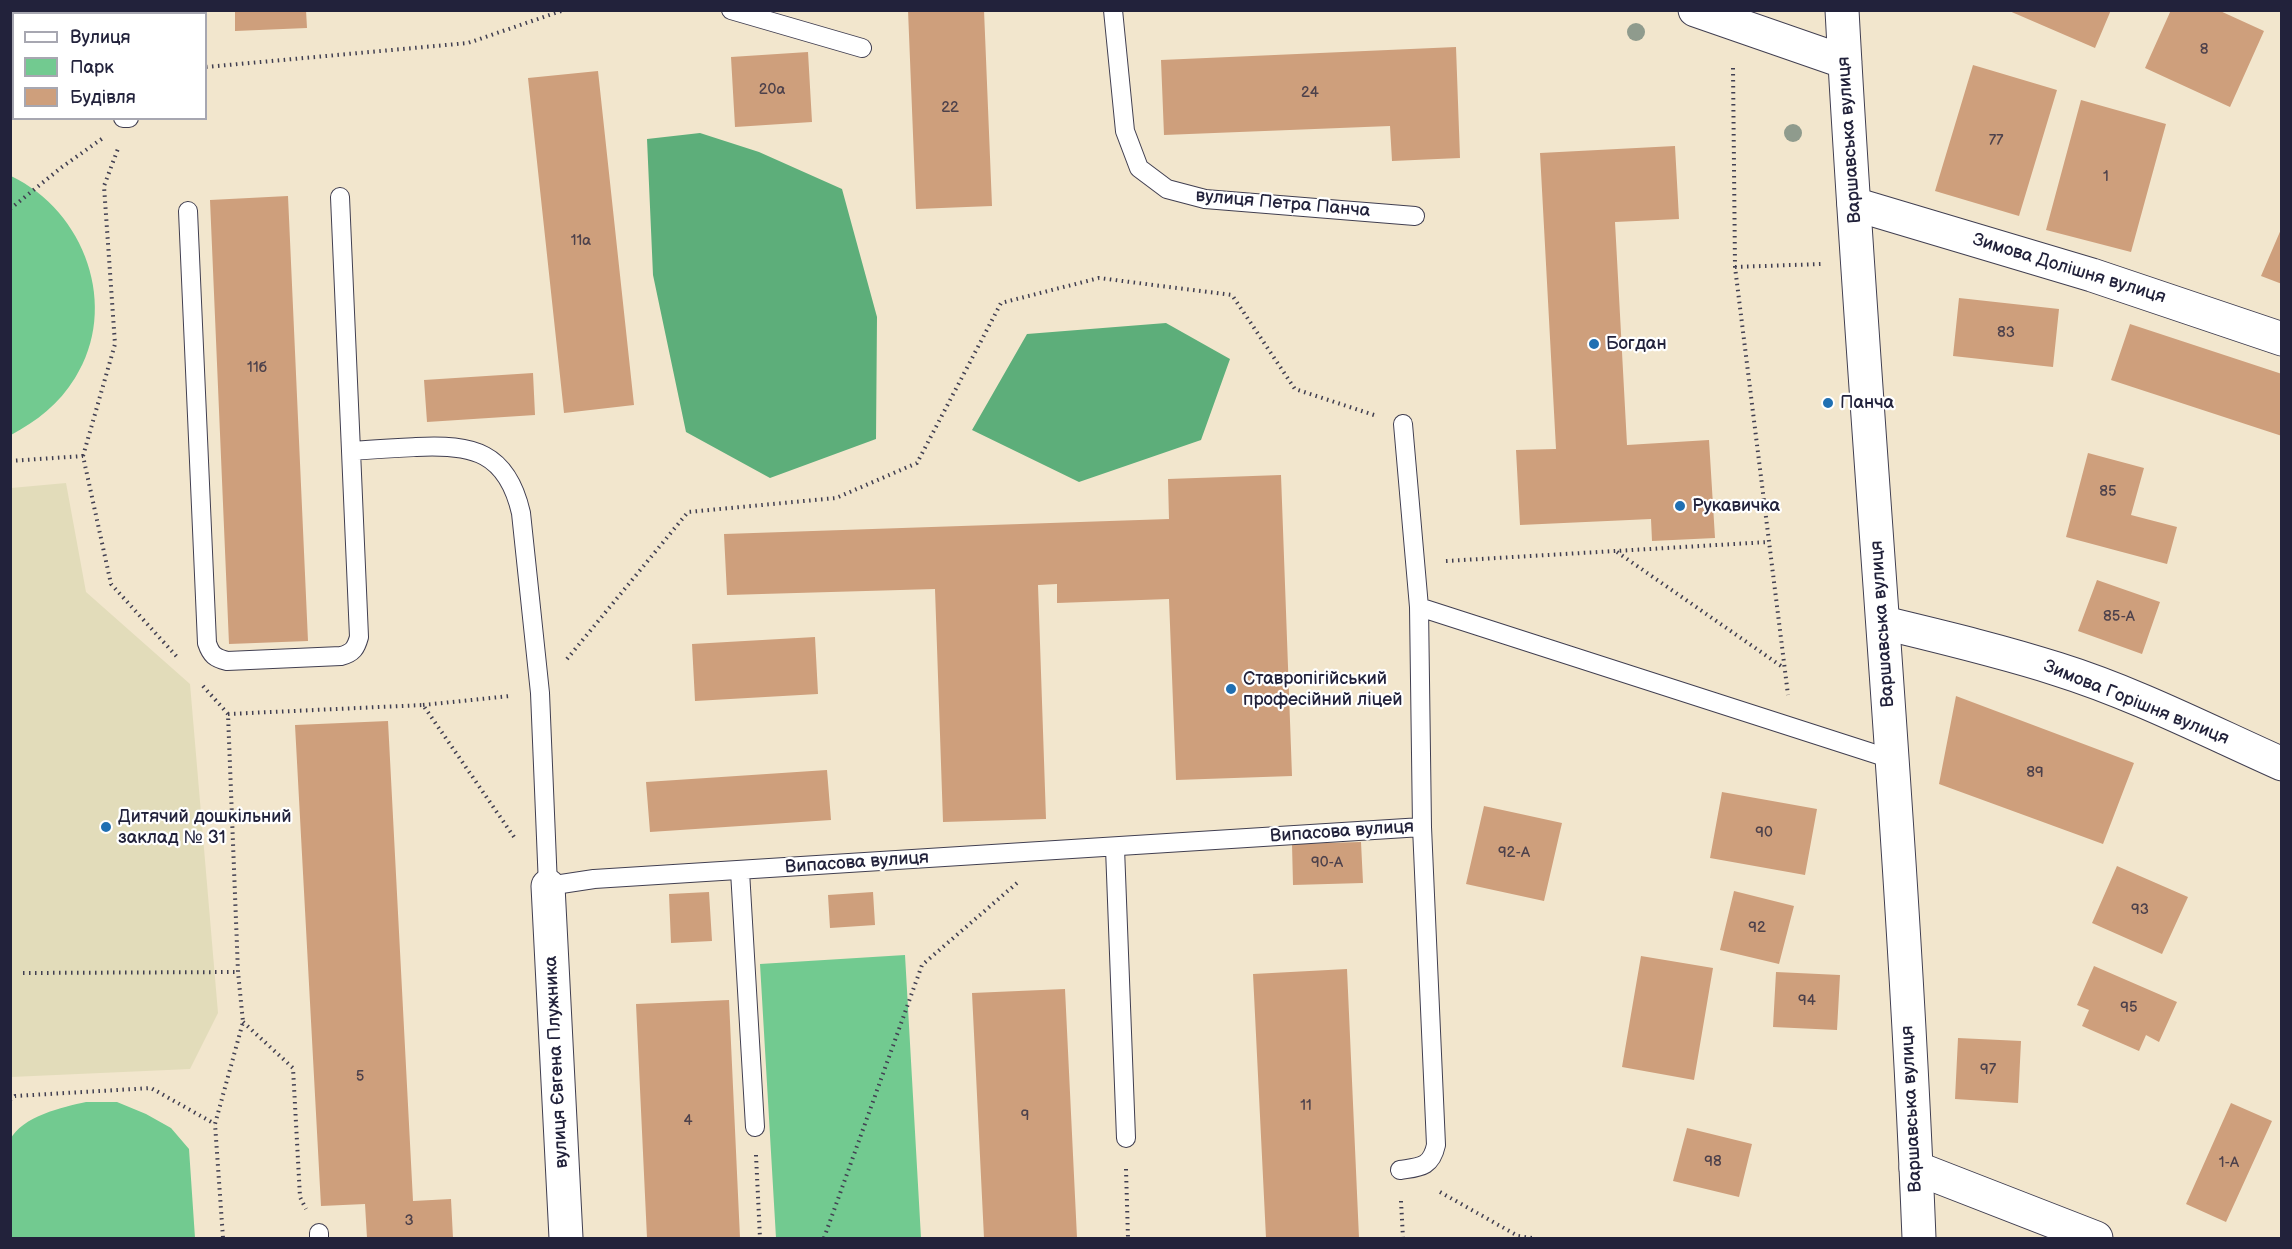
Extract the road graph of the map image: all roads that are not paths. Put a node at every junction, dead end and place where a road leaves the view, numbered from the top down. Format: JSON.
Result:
{"nodes":[{"id":1,"x":730,"y":10,"type":"edge"},
{"id":2,"x":1113,"y":10,"type":"edge"},
{"id":3,"x":1695,"y":10,"type":"edge"},
{"id":4,"x":1842,"y":10,"type":"edge"},
{"id":5,"x":862,"y":48,"type":"dead end"},
{"id":6,"x":1845,"y":62,"type":"junction"},
{"id":7,"x":340,"y":196,"type":"dead end"},
{"id":8,"x":1854,"y":204,"type":"junction"},
{"id":9,"x":188,"y":211,"type":"dead end"},
{"id":10,"x":1415,"y":216,"type":"dead end"},
{"id":11,"x":2282,"y":339,"type":"edge"},
{"id":12,"x":1404,"y":424,"type":"road end"},
{"id":13,"x":351,"y":451,"type":"junction"},
{"id":14,"x":1419,"y":607,"type":"junction"},
{"id":15,"x":1884,"y":623,"type":"junction"},
{"id":16,"x":1891,"y":759,"type":"junction"},
{"id":17,"x":2282,"y":764,"type":"edge"},
{"id":18,"x":1422,"y":827,"type":"junction"},
{"id":19,"x":1115,"y":848,"type":"junction"},
{"id":20,"x":740,"y":871,"type":"junction"},
{"id":21,"x":548,"y":886,"type":"junction"},
{"id":22,"x":755,"y":1127,"type":"road end"},
{"id":23,"x":1126,"y":1138,"type":"road end"},
{"id":24,"x":1916,"y":1168,"type":"junction"},
{"id":25,"x":1400,"y":1170,"type":"road end"},
{"id":26,"x":566,"y":1239,"type":"edge"},
{"id":27,"x":1919,"y":1239,"type":"edge"},
{"id":28,"x":2096,"y":1239,"type":"edge"}],
"edges":[{"from":1,"to":5,"type":"lane"},
{"from":2,"to":10,"type":"lane","name":"вулиця Петра Панча"},
{"from":3,"to":6,"type":"street"},
{"from":4,"to":6,"type":"street","name":"Варшавська вулиця"},
{"from":6,"to":8,"type":"street","name":"Варшавська вулиця"},
{"from":7,"to":13,"type":"lane"},
{"from":8,"to":11,"type":"street","name":"Зимова Долішня вулиця"},
{"from":8,"to":15,"type":"street","name":"Варшавська вулиця"},
{"from":9,"to":13,"type":"lane"},
{"from":12,"to":14,"type":"lane","name":"Випасова вулиця"},
{"from":13,"to":21,"type":"lane"},
{"from":14,"to":16,"type":"lane"},
{"from":14,"to":18,"type":"lane","name":"Випасова вулиця"},
{"from":15,"to":16,"type":"street","name":"Варшавська вулиця"},
{"from":15,"to":17,"type":"street","name":"Зимова Горішня вулиця"},
{"from":16,"to":24,"type":"street","name":"Варшавська вулиця"},
{"from":18,"to":19,"type":"lane","name":"Випасова вулиця"},
{"from":18,"to":25,"type":"lane"},
{"from":19,"to":20,"type":"lane","name":"Випасова вулиця"},
{"from":19,"to":23,"type":"lane"},
{"from":20,"to":21,"type":"lane","name":"Випасова вулиця"},
{"from":20,"to":22,"type":"lane"},
{"from":21,"to":26,"type":"street","name":"вулиця Євгена Плужника"},
{"from":24,"to":27,"type":"street","name":"Варшавська вулиця"},
{"from":24,"to":28,"type":"street"}]}
